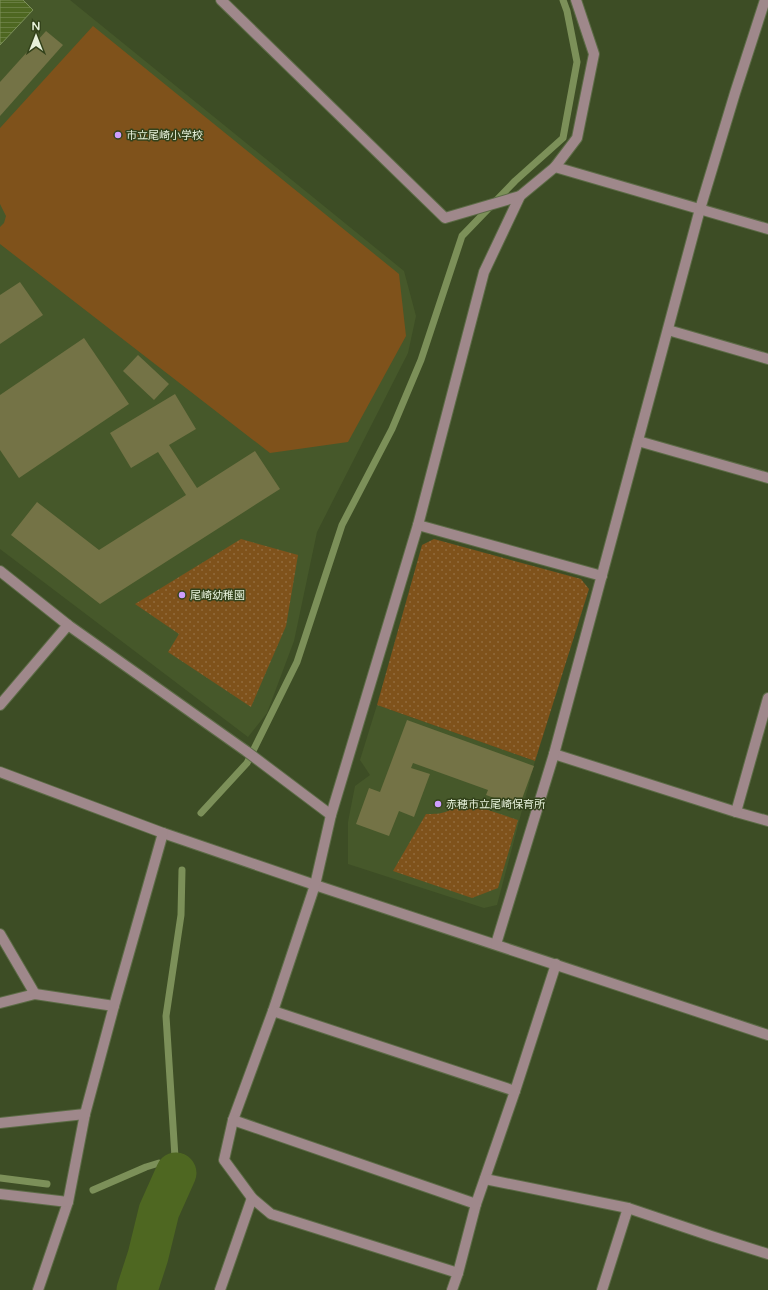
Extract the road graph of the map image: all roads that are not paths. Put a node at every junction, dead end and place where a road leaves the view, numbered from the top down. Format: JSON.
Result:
{"nodes":[{"id":1,"x":221,"y":0,"type":"edge"},
{"id":2,"x":576,"y":0,"type":"edge"},
{"id":3,"x":766,"y":0,"type":"edge"},
{"id":4,"x":555,"y":168,"type":"junction"},
{"id":5,"x":520,"y":196,"type":"junction"},
{"id":6,"x":700,"y":209,"type":"junction"},
{"id":7,"x":768,"y":229,"type":"edge"},
{"id":8,"x":668,"y":330,"type":"junction"},
{"id":9,"x":768,"y":359,"type":"edge"},
{"id":10,"x":638,"y":441,"type":"junction"},
{"id":11,"x":768,"y":478,"type":"edge"},
{"id":12,"x":418,"y":525,"type":"junction"},
{"id":13,"x":0,"y":571,"type":"edge"},
{"id":14,"x":602,"y":576,"type":"junction"},
{"id":15,"x":68,"y":625,"type":"junction"},
{"id":16,"x":768,"y":698,"type":"edge"},
{"id":17,"x":0,"y":705,"type":"edge"},
{"id":18,"x":554,"y":754,"type":"junction"},
{"id":19,"x":0,"y":772,"type":"edge"},
{"id":20,"x":736,"y":812,"type":"junction"},
{"id":21,"x":331,"y":815,"type":"junction"},
{"id":22,"x":768,"y":820,"type":"edge"},
{"id":23,"x":163,"y":833,"type":"junction"},
{"id":24,"x":315,"y":885,"type":"junction"},
{"id":25,"x":0,"y":934,"type":"edge"},
{"id":26,"x":496,"y":944,"type":"junction"},
{"id":27,"x":556,"y":964,"type":"junction"},
{"id":28,"x":35,"y":994,"type":"junction"},
{"id":29,"x":0,"y":1003,"type":"edge"},
{"id":30,"x":114,"y":1006,"type":"junction"},
{"id":31,"x":273,"y":1011,"type":"junction"},
{"id":32,"x":768,"y":1035,"type":"edge"},
{"id":33,"x":515,"y":1091,"type":"junction"},
{"id":34,"x":85,"y":1114,"type":"junction"},
{"id":35,"x":233,"y":1120,"type":"junction"},
{"id":36,"x":0,"y":1123,"type":"edge"},
{"id":37,"x":485,"y":1179,"type":"junction"},
{"id":38,"x":0,"y":1194,"type":"edge"},
{"id":39,"x":252,"y":1198,"type":"junction"},
{"id":40,"x":68,"y":1202,"type":"junction"},
{"id":41,"x":476,"y":1204,"type":"junction"},
{"id":42,"x":628,"y":1208,"type":"junction"},
{"id":43,"x":768,"y":1254,"type":"edge"},
{"id":44,"x":458,"y":1273,"type":"junction"},
{"id":45,"x":38,"y":1290,"type":"edge"},
{"id":46,"x":220,"y":1290,"type":"edge"},
{"id":47,"x":452,"y":1290,"type":"edge"},
{"id":48,"x":602,"y":1290,"type":"edge"}],
"edges":[{"from":1,"to":5,"type":"street"},
{"from":2,"to":4,"type":"street"},
{"from":3,"to":6,"type":"street"},
{"from":4,"to":5,"type":"street"},
{"from":4,"to":6,"type":"street"},
{"from":5,"to":12,"type":"street"},
{"from":6,"to":7,"type":"street"},
{"from":6,"to":8,"type":"street"},
{"from":8,"to":9,"type":"street"},
{"from":8,"to":10,"type":"street"},
{"from":10,"to":11,"type":"street"},
{"from":10,"to":14,"type":"street"},
{"from":12,"to":14,"type":"street"},
{"from":12,"to":21,"type":"street"},
{"from":13,"to":15,"type":"street"},
{"from":14,"to":18,"type":"street"},
{"from":15,"to":17,"type":"street"},
{"from":15,"to":21,"type":"street"},
{"from":16,"to":20,"type":"street"},
{"from":18,"to":20,"type":"street"},
{"from":18,"to":26,"type":"street"},
{"from":19,"to":23,"type":"street"},
{"from":20,"to":22,"type":"street"},
{"from":21,"to":24,"type":"street"},
{"from":23,"to":24,"type":"street"},
{"from":23,"to":30,"type":"street"},
{"from":24,"to":26,"type":"street"},
{"from":24,"to":31,"type":"street"},
{"from":25,"to":28,"type":"street"},
{"from":26,"to":27,"type":"street"},
{"from":27,"to":32,"type":"street"},
{"from":27,"to":33,"type":"street"},
{"from":28,"to":29,"type":"street"},
{"from":28,"to":30,"type":"street"},
{"from":30,"to":34,"type":"street"},
{"from":31,"to":33,"type":"street"},
{"from":31,"to":35,"type":"street"},
{"from":33,"to":37,"type":"street"},
{"from":34,"to":36,"type":"street"},
{"from":34,"to":40,"type":"street"},
{"from":35,"to":39,"type":"street"},
{"from":35,"to":41,"type":"street"},
{"from":37,"to":41,"type":"street"},
{"from":37,"to":42,"type":"street"},
{"from":38,"to":40,"type":"street"},
{"from":39,"to":44,"type":"street"},
{"from":39,"to":46,"type":"street"},
{"from":40,"to":45,"type":"street"},
{"from":41,"to":44,"type":"street"},
{"from":42,"to":43,"type":"street"},
{"from":42,"to":48,"type":"street"},
{"from":44,"to":47,"type":"street"}]}
